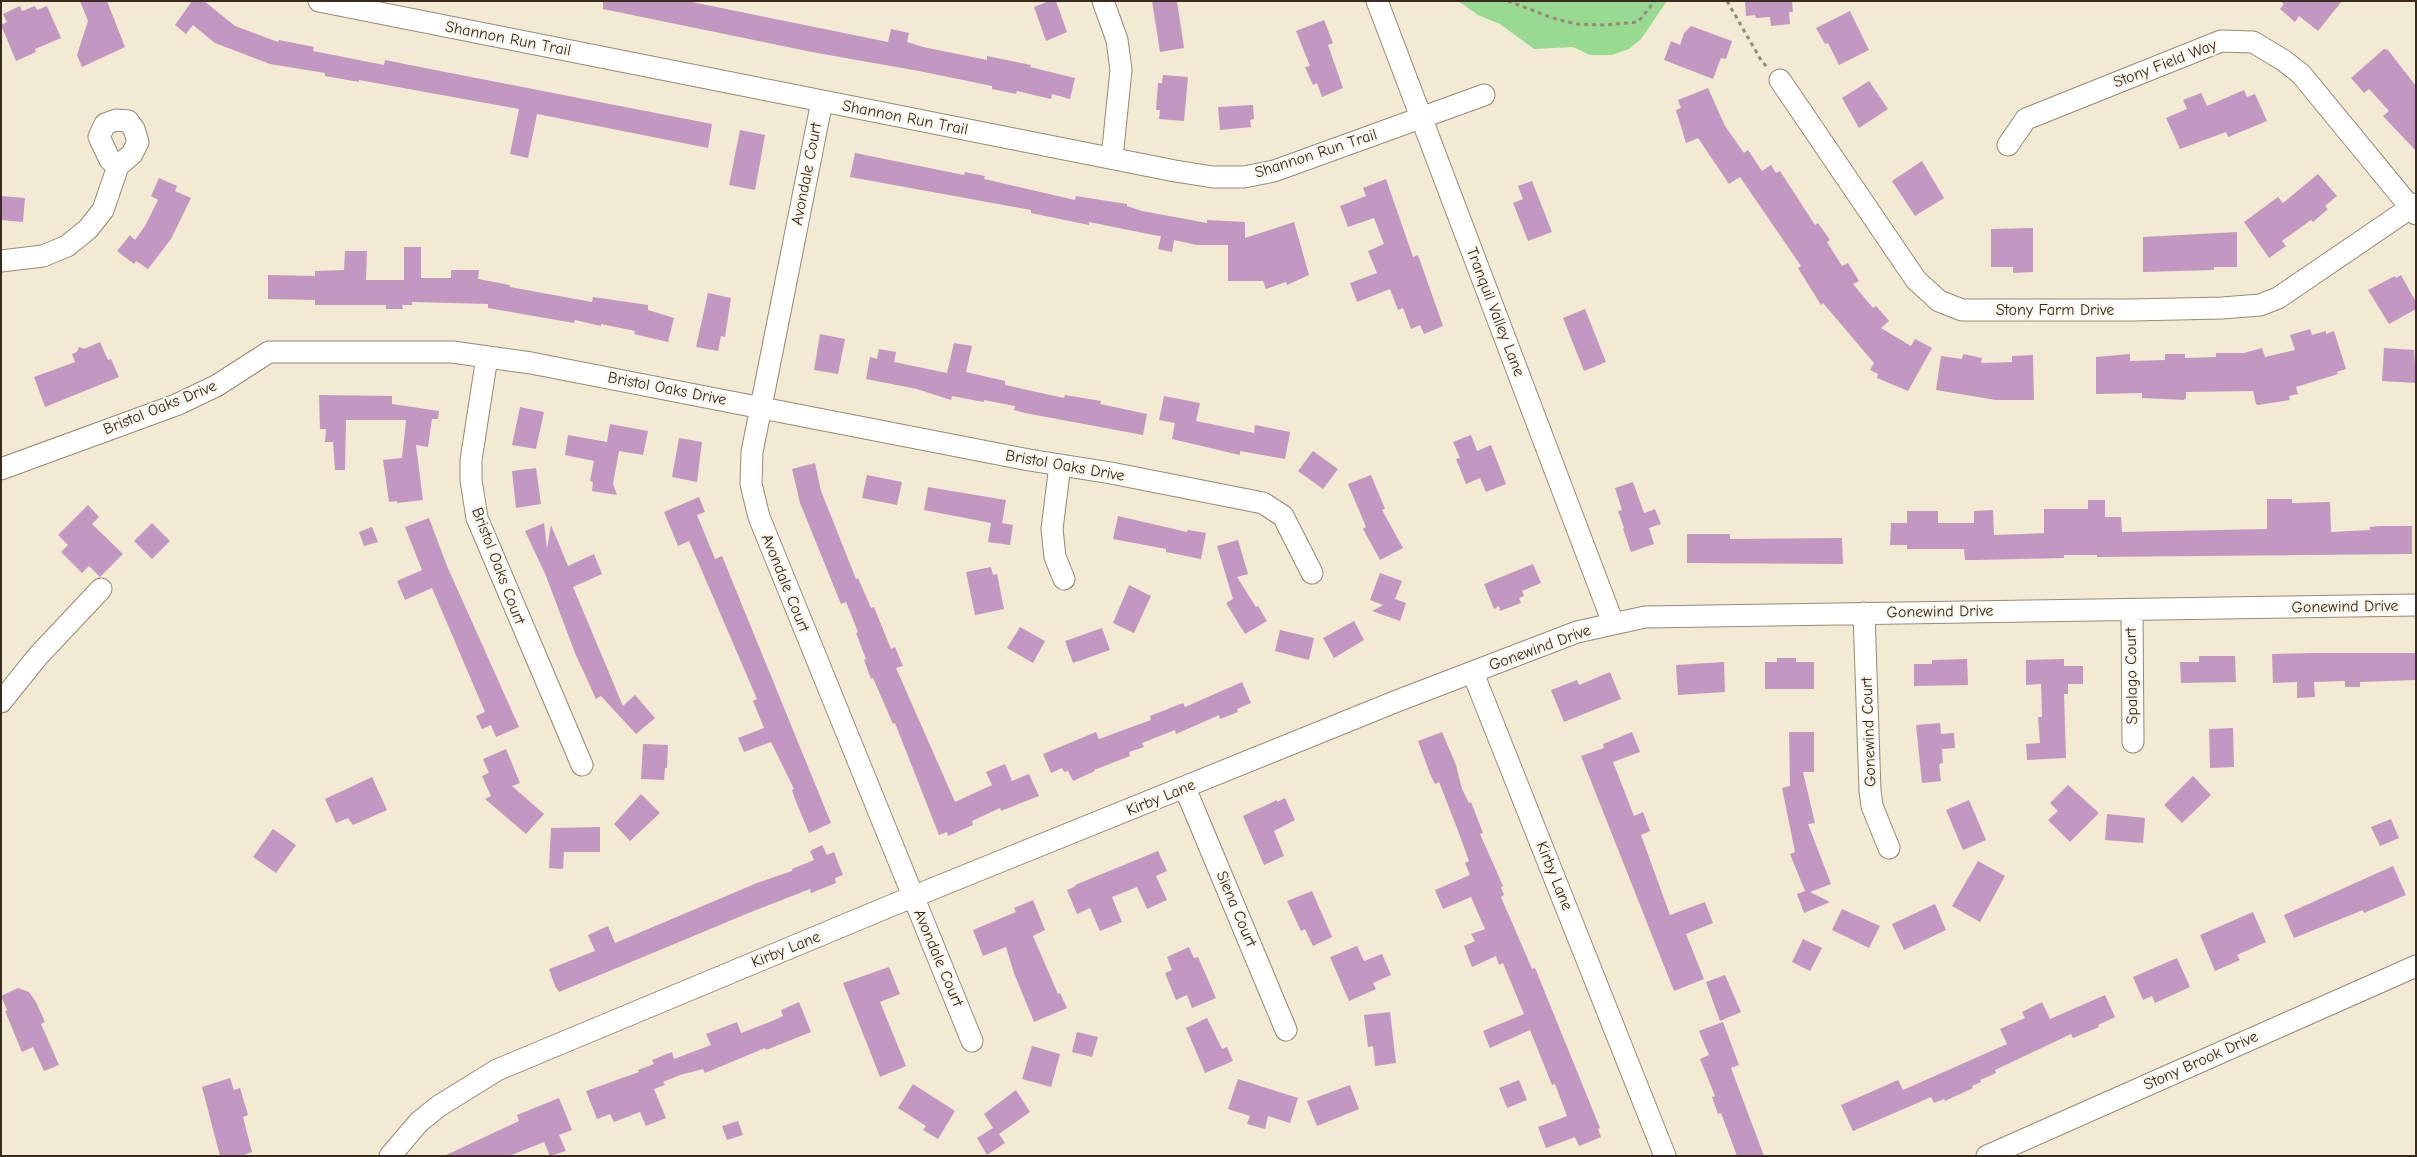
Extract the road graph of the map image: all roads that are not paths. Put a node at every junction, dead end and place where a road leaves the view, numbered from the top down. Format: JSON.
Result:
{"nodes":[{"id":1,"x":319,"y":1,"type":"edge"},
{"id":2,"x":1103,"y":1,"type":"edge"},
{"id":3,"x":1377,"y":1,"type":"edge"},
{"id":4,"x":1780,"y":80,"type":"road end"},
{"id":5,"x":1484,"y":95,"type":"dead end"},
{"id":6,"x":822,"y":101,"type":"junction"},
{"id":7,"x":1421,"y":118,"type":"junction"},
{"id":8,"x":2008,"y":145,"type":"dead end"},
{"id":9,"x":1112,"y":158,"type":"junction"},
{"id":10,"x":118,"y":166,"type":"dead end"},
{"id":11,"x":2414,"y":208,"type":"edge"},
{"id":12,"x":1,"y":261,"type":"edge"},
{"id":13,"x":487,"y":357,"type":"junction"},
{"id":14,"x":761,"y":406,"type":"junction"},
{"id":15,"x":1060,"y":465,"type":"junction"},
{"id":16,"x":1,"y":469,"type":"edge"},
{"id":17,"x":1312,"y":573,"type":"dead end"},
{"id":18,"x":1064,"y":579,"type":"dead end"},
{"id":19,"x":101,"y":589,"type":"dead end"},
{"id":20,"x":2416,"y":606,"type":"edge"},
{"id":21,"x":2132,"y":610,"type":"junction"},
{"id":22,"x":1864,"y":613,"type":"junction"},
{"id":23,"x":1612,"y":623,"type":"junction"},
{"id":24,"x":1473,"y":673,"type":"junction"},
{"id":25,"x":1,"y":702,"type":"edge"},
{"id":26,"x":2133,"y":742,"type":"dead end"},
{"id":27,"x":582,"y":764,"type":"dead end"},
{"id":28,"x":1185,"y":788,"type":"junction"},
{"id":29,"x":1889,"y":848,"type":"dead end"},
{"id":30,"x":913,"y":898,"type":"junction"},
{"id":31,"x":2416,"y":966,"type":"edge"},
{"id":32,"x":1286,"y":1030,"type":"dead end"},
{"id":33,"x":972,"y":1041,"type":"dead end"},
{"id":34,"x":390,"y":1156,"type":"edge"},
{"id":35,"x":1665,"y":1156,"type":"edge"},
{"id":36,"x":1987,"y":1156,"type":"edge"}],
"edges":[{"from":1,"to":6,"type":"street","name":"Shannon Run Trail"},
{"from":2,"to":9,"type":"street"},
{"from":3,"to":7,"type":"street","name":"Tranquil Valley Lane"},
{"from":4,"to":11,"type":"street","name":"Stony Farm Drive"},
{"from":5,"to":7,"type":"street","name":"Shannon Run Trail"},
{"from":6,"to":9,"type":"street","name":"Shannon Run Trail"},
{"from":6,"to":14,"type":"street","name":"Avondale Court"},
{"from":7,"to":9,"type":"street","name":"Shannon Run Trail"},
{"from":7,"to":23,"type":"street","name":"Tranquil Valley Lane"},
{"from":8,"to":11,"type":"street","name":"Stony Field Way"},
{"from":10,"to":12,"type":"street"},
{"from":13,"to":14,"type":"street","name":"Bristol Oaks Drive"},
{"from":13,"to":16,"type":"street","name":"Bristol Oaks Drive"},
{"from":13,"to":27,"type":"street","name":"Bristol Oaks Court"},
{"from":14,"to":15,"type":"street","name":"Bristol Oaks Drive"},
{"from":14,"to":30,"type":"street","name":"Avondale Court"},
{"from":15,"to":17,"type":"street","name":"Bristol Oaks Drive"},
{"from":15,"to":18,"type":"street"},
{"from":19,"to":25,"type":"street"},
{"from":20,"to":21,"type":"street","name":"Gonewind Drive"},
{"from":21,"to":22,"type":"street","name":"Gonewind Drive"},
{"from":21,"to":26,"type":"street","name":"Spalago Court"},
{"from":22,"to":23,"type":"street","name":"Gonewind Drive"},
{"from":22,"to":29,"type":"street","name":"Gonewind Court"},
{"from":23,"to":24,"type":"street","name":"Gonewind Drive"},
{"from":24,"to":28,"type":"street","name":"Kirby Lane"},
{"from":24,"to":35,"type":"street","name":"Kirby Lane"},
{"from":28,"to":30,"type":"street","name":"Kirby Lane"},
{"from":28,"to":32,"type":"street","name":"Siena Court"},
{"from":30,"to":33,"type":"street","name":"Avondale Court"},
{"from":30,"to":34,"type":"street","name":"Kirby Lane"},
{"from":31,"to":36,"type":"street","name":"Stony Brook Drive"}]}
